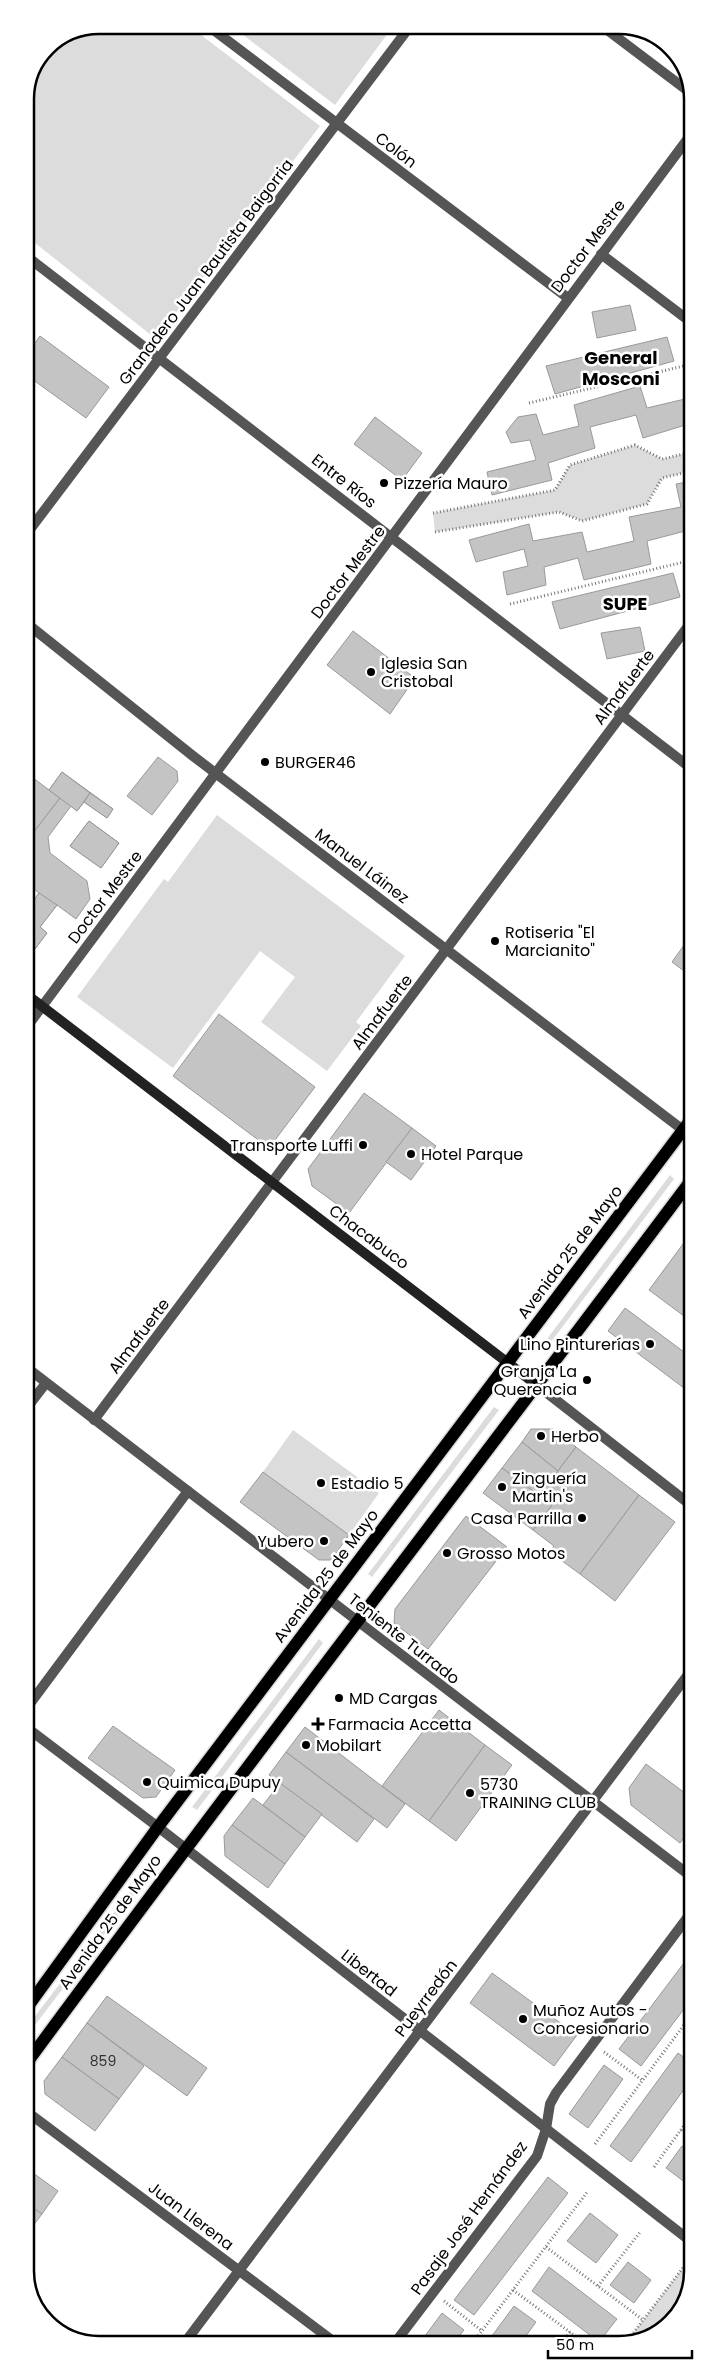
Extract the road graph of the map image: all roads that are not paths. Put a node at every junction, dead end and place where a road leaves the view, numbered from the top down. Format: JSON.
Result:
{"nodes":[{"id":1,"x":220,"y":34,"type":"edge"},
{"id":2,"x":404,"y":34,"type":"edge"},
{"id":3,"x":613,"y":34,"type":"edge"},
{"id":4,"x":683,"y":87,"type":"edge"},
{"id":5,"x":336,"y":124,"type":"junction"},
{"id":6,"x":684,"y":144,"type":"edge"},
{"id":7,"x":601,"y":254,"type":"junction"},
{"id":8,"x":34,"y":262,"type":"edge"},
{"id":9,"x":568,"y":298,"type":"junction"},
{"id":10,"x":684,"y":317,"type":"edge"},
{"id":11,"x":160,"y":358,"type":"junction"},
{"id":12,"x":34,"y":524,"type":"edge"},
{"id":13,"x":392,"y":538,"type":"junction"},
{"id":14,"x":34,"y":629,"type":"edge"},
{"id":15,"x":684,"y":631,"type":"edge"},
{"id":16,"x":621,"y":714,"type":"junction"},
{"id":17,"x":684,"y":763,"type":"edge"},
{"id":18,"x":216,"y":773,"type":"junction"},
{"id":19,"x":447,"y":949,"type":"junction"},
{"id":20,"x":34,"y":1000,"type":"edge"},
{"id":21,"x":42,"y":1006,"type":"junction"},
{"id":22,"x":34,"y":1017,"type":"edge"},
{"id":23,"x":684,"y":1130,"type":"edge"},
{"id":24,"x":684,"y":1138,"type":"edge"},
{"id":25,"x":273,"y":1183,"type":"junction"},
{"id":26,"x":684,"y":1190,"type":"edge"},
{"id":27,"x":508,"y":1361,"type":"junction"},
{"id":28,"x":34,"y":1373,"type":"edge"},
{"id":29,"x":46,"y":1382,"type":"junction"},
{"id":30,"x":538,"y":1386,"type":"junction"},
{"id":31,"x":34,"y":1398,"type":"edge"},
{"id":32,"x":94,"y":1420,"type":"junction"},
{"id":33,"x":188,"y":1491,"type":"junction"},
{"id":34,"x":684,"y":1500,"type":"edge"},
{"id":35,"x":328,"y":1599,"type":"junction"},
{"id":36,"x":357,"y":1623,"type":"junction"},
{"id":37,"x":684,"y":1680,"type":"edge"},
{"id":38,"x":34,"y":1698,"type":"edge"},
{"id":39,"x":34,"y":1733,"type":"edge"},
{"id":40,"x":593,"y":1801,"type":"junction"},
{"id":41,"x":158,"y":1827,"type":"junction"},
{"id":42,"x":184,"y":1849,"type":"junction"},
{"id":43,"x":684,"y":1871,"type":"edge"},
{"id":44,"x":684,"y":1922,"type":"edge"},
{"id":45,"x":34,"y":1998,"type":"edge"},
{"id":46,"x":420,"y":2032,"type":"junction"},
{"id":47,"x":34,"y":2053,"type":"edge"},
{"id":48,"x":34,"y":2117,"type":"edge"},
{"id":49,"x":546,"y":2129,"type":"junction"},
{"id":50,"x":684,"y":2236,"type":"edge"},
{"id":51,"x":239,"y":2271,"type":"junction"},
{"id":52,"x":190,"y":2336,"type":"edge"},
{"id":53,"x":326,"y":2336,"type":"edge"},
{"id":54,"x":400,"y":2336,"type":"edge"}],
"edges":[{"from":1,"to":5,"type":"street","name":"Colón"},
{"from":2,"to":5,"type":"street","name":"Granadero Juan Bautista Baigorria"},
{"from":3,"to":4,"type":"street"},
{"from":5,"to":9,"type":"street","name":"Colón"},
{"from":5,"to":11,"type":"street","name":"Granadero Juan Bautista Baigorria"},
{"from":6,"to":7,"type":"street","name":"Doctor Mestre"},
{"from":7,"to":9,"type":"street","name":"Doctor Mestre"},
{"from":7,"to":10,"type":"street"},
{"from":8,"to":11,"type":"street","name":"Entre Ríos"},
{"from":9,"to":13,"type":"street","name":"Doctor Mestre"},
{"from":11,"to":12,"type":"street","name":"Granadero Juan Bautista Baigorria"},
{"from":11,"to":13,"type":"street","name":"Entre Ríos"},
{"from":13,"to":16,"type":"street","name":"Entre Ríos"},
{"from":13,"to":18,"type":"street","name":"Doctor Mestre"},
{"from":14,"to":18,"type":"street","name":"Manuel Láinez"},
{"from":15,"to":16,"type":"street","name":"Almafuerte"},
{"from":16,"to":17,"type":"street","name":"Entre Ríos"},
{"from":16,"to":19,"type":"street","name":"Almafuerte"},
{"from":18,"to":19,"type":"street","name":"Manuel Láinez"},
{"from":18,"to":21,"type":"street","name":"Doctor Mestre"},
{"from":19,"to":23,"type":"street","name":"Manuel Láinez"},
{"from":19,"to":25,"type":"street","name":"Almafuerte"},
{"from":20,"to":21,"type":"main road","name":"Chacabuco"},
{"from":21,"to":22,"type":"street","name":"Doctor Mestre"},
{"from":21,"to":25,"type":"main road","name":"Chacabuco"},
{"from":24,"to":27,"type":"main road","name":"Avenida 25 de Mayo"},
{"from":25,"to":27,"type":"main road","name":"Chacabuco"},
{"from":25,"to":32,"type":"street","name":"Almafuerte"},
{"from":26,"to":30,"type":"main road","name":"Avenida 25 de Mayo"},
{"from":27,"to":30,"type":"main road","name":"Chacabuco"},
{"from":27,"to":35,"type":"main road","name":"Avenida 25 de Mayo"},
{"from":28,"to":29,"type":"street","name":"Teniente Turrado"},
{"from":29,"to":31,"type":"street"},
{"from":29,"to":32,"type":"street","name":"Teniente Turrado"},
{"from":30,"to":34,"type":"street","name":"Chacabuco"},
{"from":30,"to":36,"type":"main road","name":"Avenida 25 de Mayo"},
{"from":32,"to":33,"type":"street","name":"Teniente Turrado"},
{"from":33,"to":35,"type":"street","name":"Teniente Turrado"},
{"from":33,"to":38,"type":"street"},
{"from":35,"to":36,"type":"street","name":"Teniente Turrado"},
{"from":35,"to":41,"type":"main road","name":"Avenida 25 de Mayo"},
{"from":36,"to":40,"type":"street","name":"Teniente Turrado"},
{"from":36,"to":42,"type":"main road","name":"Avenida 25 de Mayo"},
{"from":37,"to":40,"type":"street","name":"Pueyrredón"},
{"from":39,"to":41,"type":"street","name":"Libertad"},
{"from":40,"to":43,"type":"street","name":"Teniente Turrado"},
{"from":40,"to":46,"type":"street","name":"Pueyrredón"},
{"from":41,"to":42,"type":"street","name":"Libertad"},
{"from":41,"to":45,"type":"main road","name":"Avenida 25 de Mayo"},
{"from":42,"to":46,"type":"street","name":"Libertad"},
{"from":42,"to":47,"type":"main road","name":"Avenida 25 de Mayo"},
{"from":44,"to":49,"type":"street","name":"Pasaje José Hernández"},
{"from":46,"to":49,"type":"street","name":"Libertad"},
{"from":46,"to":51,"type":"street","name":"Pueyrredón"},
{"from":48,"to":51,"type":"street","name":"Juan Llerena"},
{"from":49,"to":50,"type":"street","name":"Libertad"},
{"from":49,"to":54,"type":"street","name":"Pasaje José Hernández"},
{"from":51,"to":52,"type":"street","name":"Pueyrredón"},
{"from":51,"to":53,"type":"street","name":"Juan Llerena"}]}
